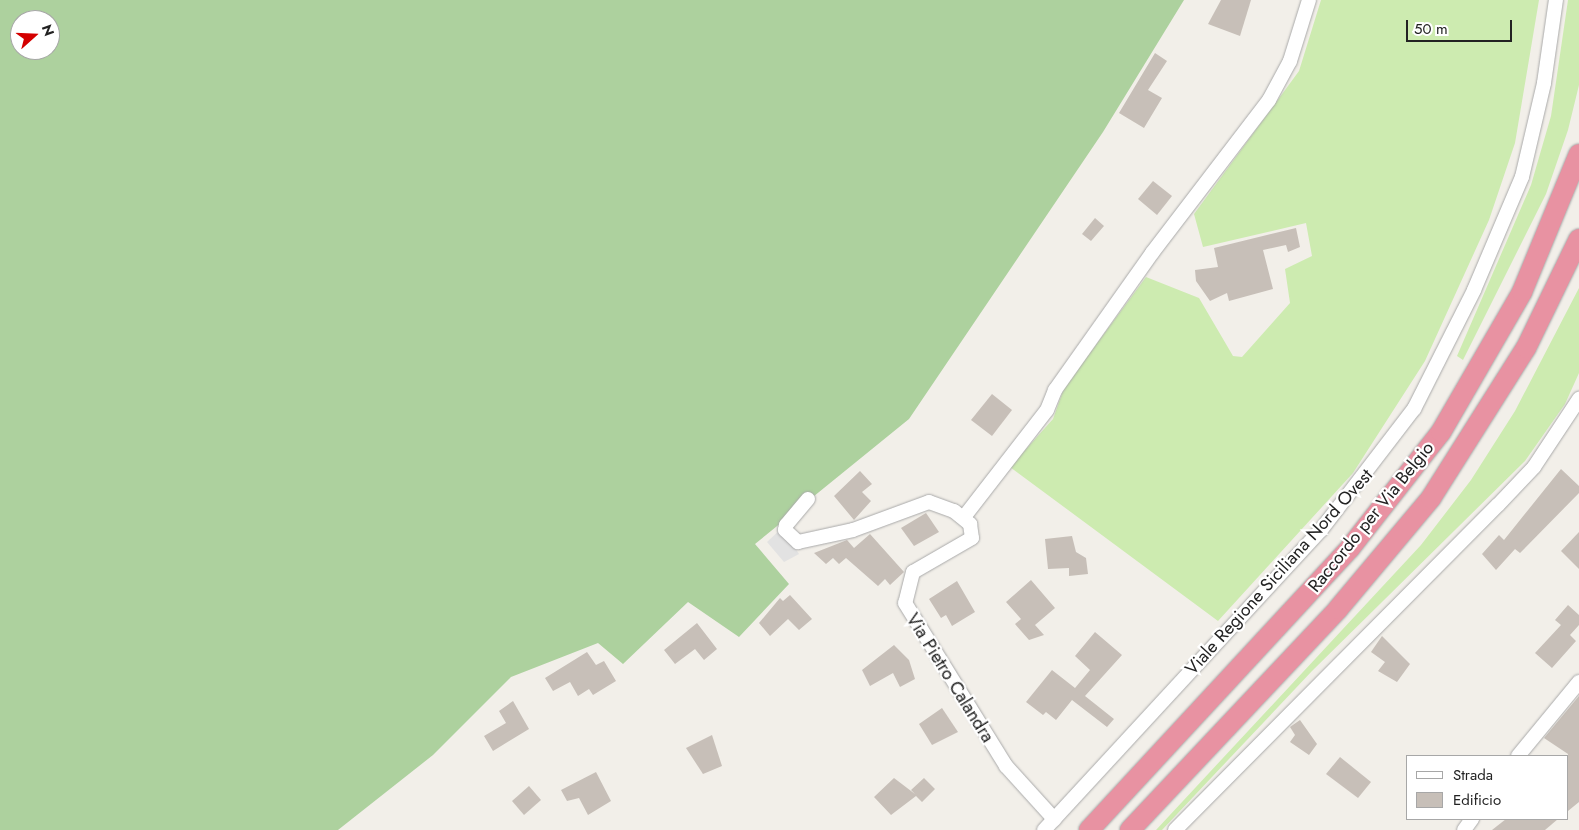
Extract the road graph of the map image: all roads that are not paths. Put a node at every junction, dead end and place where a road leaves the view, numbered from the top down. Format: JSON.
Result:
{"nodes":[{"id":1,"x":1309,"y":0,"type":"edge"},
{"id":2,"x":1556,"y":0,"type":"edge"},
{"id":3,"x":1579,"y":154,"type":"edge"},
{"id":4,"x":1579,"y":239,"type":"edge"},
{"id":5,"x":1579,"y":399,"type":"edge"},
{"id":6,"x":808,"y":498,"type":"dead end"},
{"id":7,"x":964,"y":517,"type":"junction"},
{"id":8,"x":1579,"y":682,"type":"edge"},
{"id":9,"x":1519,"y":755,"type":"edge"},
{"id":10,"x":1054,"y":819,"type":"junction"},
{"id":11,"x":1044,"y":830,"type":"edge"},
{"id":12,"x":1089,"y":830,"type":"edge"},
{"id":13,"x":1130,"y":830,"type":"edge"},
{"id":14,"x":1175,"y":830,"type":"edge"}],
"edges":[{"from":1,"to":7,"type":"street"},
{"from":2,"to":10,"type":"street","name":"Viale Regione Siciliana Nord Ovest"},
{"from":3,"to":12,"type":"highway","name":"Raccordo per Via Belgio"},
{"from":4,"to":13,"type":"highway","name":"Raccordo per Via Belgio"},
{"from":5,"to":14,"type":"street"},
{"from":6,"to":7,"type":"street"},
{"from":7,"to":10,"type":"street","name":"Via Pietro Calandra"},
{"from":8,"to":9,"type":"street"},
{"from":10,"to":11,"type":"street","name":"Viale Regione Siciliana Nord Ovest"}]}
